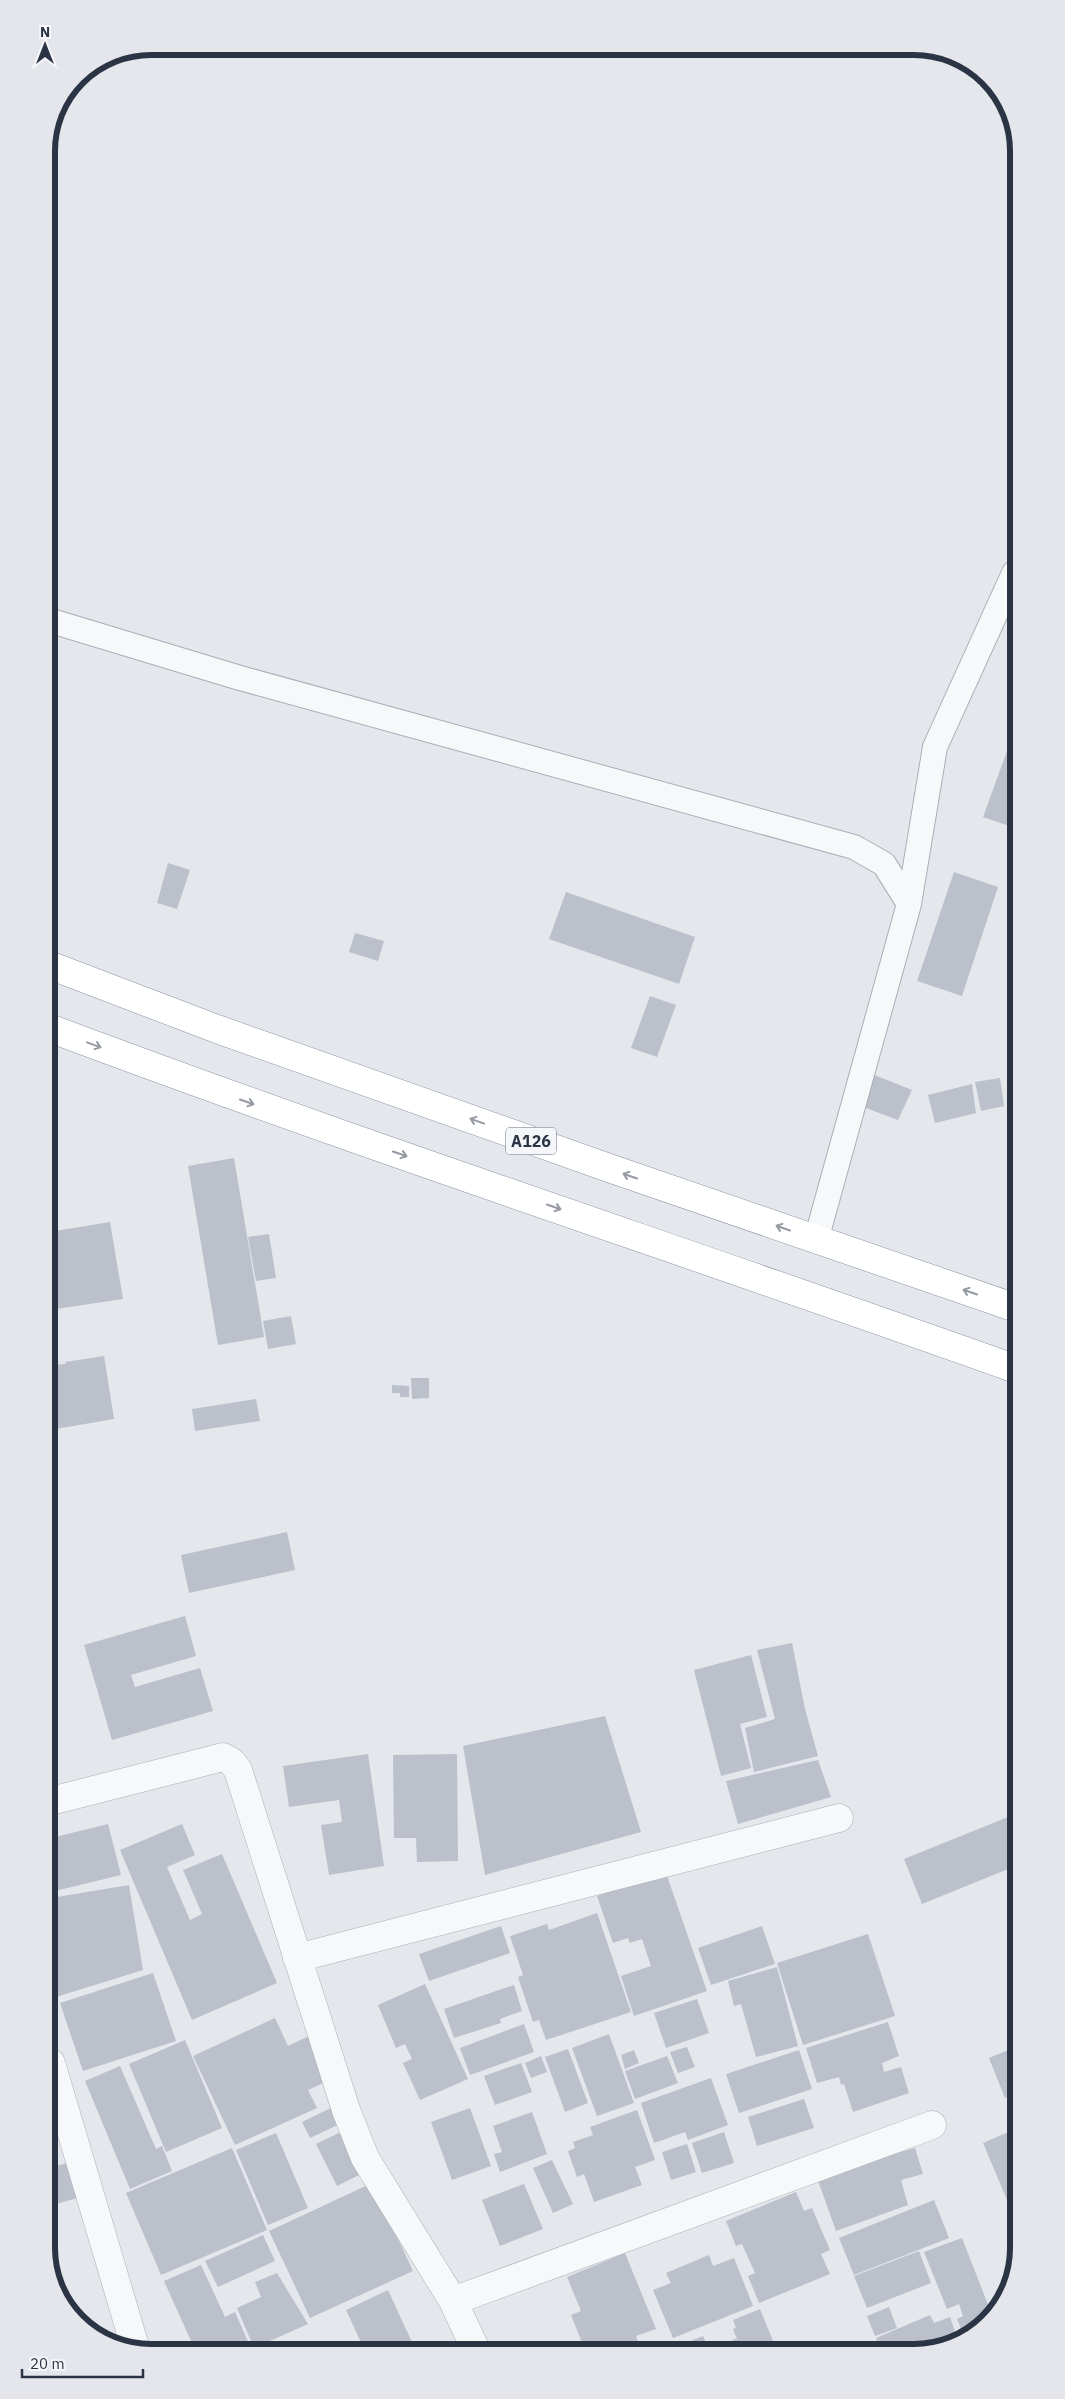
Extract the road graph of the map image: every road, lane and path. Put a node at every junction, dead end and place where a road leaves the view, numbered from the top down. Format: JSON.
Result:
{"nodes":[{"id":1,"x":1010,"y":582,"type":"edge"},
{"id":2,"x":55,"y":622,"type":"edge"},
{"id":3,"x":909,"y":904,"type":"junction"},
{"id":4,"x":55,"y":968,"type":"edge"},
{"id":5,"x":55,"y":1030,"type":"edge"},
{"id":6,"x":816,"y":1240,"type":"junction"},
{"id":7,"x":1010,"y":1306,"type":"edge"},
{"id":8,"x":1010,"y":1367,"type":"edge"},
{"id":9,"x":55,"y":1800,"type":"edge"},
{"id":10,"x":839,"y":1818,"type":"dead end"},
{"id":11,"x":297,"y":1958,"type":"junction"},
{"id":12,"x":55,"y":2077,"type":"edge"},
{"id":13,"x":932,"y":2125,"type":"dead end"},
{"id":14,"x":453,"y":2301,"type":"junction"},
{"id":15,"x":134,"y":2342,"type":"edge"},
{"id":16,"x":473,"y":2344,"type":"edge"}],
"edges":[{"from":1,"to":3,"type":"lane"},
{"from":2,"to":3,"type":"lane"},
{"from":3,"to":6,"type":"lane"},
{"from":6,"to":4,"type":"highway","number":"A126","one_way":true},
{"from":5,"to":8,"type":"highway","one_way":true},
{"from":7,"to":6,"type":"highway","number":"A126","one_way":true},
{"from":9,"to":11,"type":"street"},
{"from":10,"to":11,"type":"street"},
{"from":11,"to":14,"type":"street"},
{"from":12,"to":15,"type":"street"},
{"from":13,"to":14,"type":"street"},
{"from":14,"to":16,"type":"street"}]}
